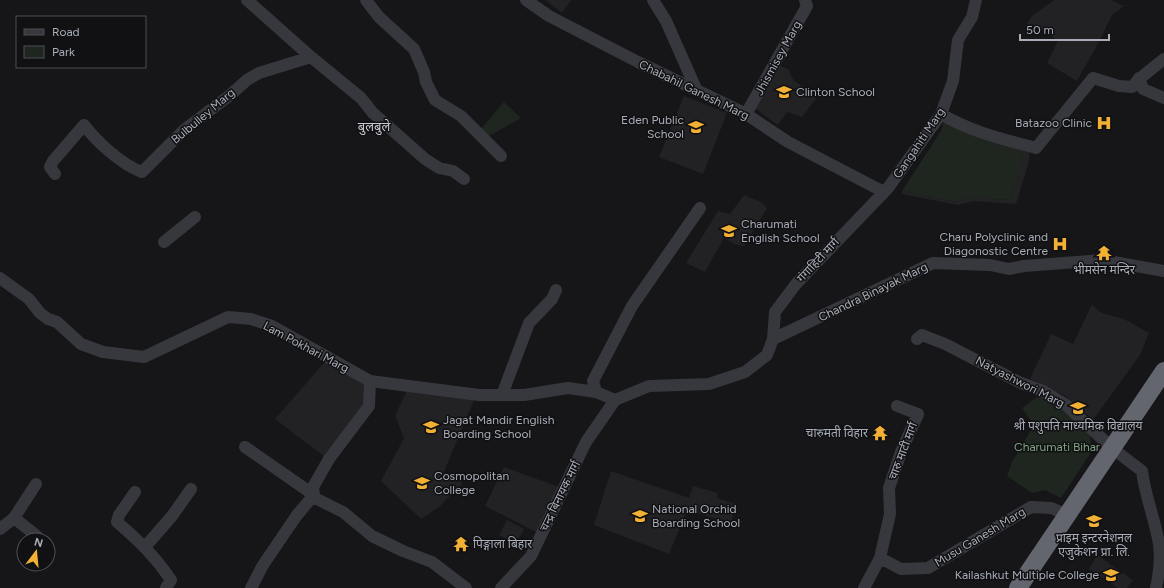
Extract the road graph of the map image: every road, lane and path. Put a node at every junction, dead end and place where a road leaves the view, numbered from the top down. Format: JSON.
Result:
{"nodes":[{"id":1,"x":247,"y":0,"type":"edge"},
{"id":2,"x":366,"y":0,"type":"edge"},
{"id":3,"x":526,"y":0,"type":"edge"},
{"id":4,"x":653,"y":0,"type":"edge"},
{"id":5,"x":805,"y":0,"type":"edge"},
{"id":6,"x":976,"y":0,"type":"edge"},
{"id":7,"x":311,"y":57,"type":"junction"},
{"id":8,"x":1164,"y":59,"type":"edge"},
{"id":9,"x":1139,"y":78,"type":"junction"},
{"id":10,"x":697,"y":91,"type":"junction"},
{"id":11,"x":1164,"y":98,"type":"edge"},
{"id":12,"x":746,"y":114,"type":"junction"},
{"id":13,"x":941,"y":114,"type":"junction"},
{"id":14,"x":501,"y":156,"type":"dead end"},
{"id":15,"x":55,"y":174,"type":"dead end"},
{"id":16,"x":464,"y":179,"type":"dead end"},
{"id":17,"x":884,"y":192,"type":"junction"},
{"id":18,"x":700,"y":208,"type":"dead end"},
{"id":19,"x":196,"y":217,"type":"dead end"},
{"id":20,"x":164,"y":242,"type":"dead end"},
{"id":21,"x":1164,"y":271,"type":"edge"},
{"id":22,"x":0,"y":278,"type":"edge"},
{"id":23,"x":556,"y":290,"type":"dead end"},
{"id":24,"x":773,"y":339,"type":"junction"},
{"id":25,"x":917,"y":339,"type":"dead end"},
{"id":26,"x":1164,"y":371,"type":"edge"},
{"id":27,"x":370,"y":381,"type":"junction"},
{"id":28,"x":596,"y":392,"type":"junction"},
{"id":29,"x":502,"y":395,"type":"junction"},
{"id":30,"x":615,"y":400,"type":"junction"},
{"id":31,"x":897,"y":406,"type":"dead end"},
{"id":32,"x":245,"y":447,"type":"dead end"},
{"id":33,"x":1112,"y":448,"type":"junction"},
{"id":34,"x":36,"y":484,"type":"dead end"},
{"id":35,"x":191,"y":490,"type":"dead end"},
{"id":36,"x":135,"y":492,"type":"dead end"},
{"id":37,"x":314,"y":496,"type":"junction"},
{"id":38,"x":1068,"y":515,"type":"junction"},
{"id":39,"x":14,"y":518,"type":"junction"},
{"id":40,"x":0,"y":529,"type":"edge"},
{"id":41,"x":32,"y":532,"type":"edge"},
{"id":42,"x":145,"y":546,"type":"junction"},
{"id":43,"x":880,"y":558,"type":"junction"},
{"id":44,"x":166,"y":588,"type":"edge"},
{"id":45,"x":251,"y":588,"type":"edge"},
{"id":46,"x":466,"y":588,"type":"edge"},
{"id":47,"x":501,"y":588,"type":"edge"},
{"id":48,"x":864,"y":588,"type":"edge"},
{"id":49,"x":1018,"y":588,"type":"edge"},
{"id":50,"x":1156,"y":588,"type":"edge"}],
"edges":[{"from":1,"to":7,"type":"street"},
{"from":2,"to":14,"type":"street"},
{"from":3,"to":10,"type":"street","name":"Chabahil Ganesh Marg"},
{"from":4,"to":10,"type":"street"},
{"from":5,"to":12,"type":"street","name":"Jhismisey Marg"},
{"from":6,"to":13,"type":"street","name":"Gangahiti Marg"},
{"from":7,"to":15,"type":"street","name":"Bulbulley Marg"},
{"from":7,"to":16,"type":"street"},
{"from":8,"to":9,"type":"street"},
{"from":9,"to":11,"type":"street"},
{"from":9,"to":13,"type":"street"},
{"from":10,"to":12,"type":"street","name":"Chabahil Ganesh Marg"},
{"from":12,"to":17,"type":"street","name":"Chabahil Ganesh Marg"},
{"from":13,"to":17,"type":"street","name":"Gangahiti Marg"},
{"from":17,"to":24,"type":"street","name":"गंगाहिटी मार्ग"},
{"from":18,"to":28,"type":"street"},
{"from":19,"to":20,"type":"street"},
{"from":21,"to":24,"type":"street","name":"Chandra Binayak Marg"},
{"from":22,"to":27,"type":"street","name":"Lam Pokhari Marg"},
{"from":23,"to":29,"type":"street"},
{"from":24,"to":30,"type":"street"},
{"from":25,"to":33,"type":"street","name":"Natyashwori Marg"},
{"from":26,"to":33,"type":"highway"},
{"from":27,"to":29,"type":"street","name":"Lam Pokhari Marg"},
{"from":27,"to":37,"type":"street"},
{"from":28,"to":29,"type":"street","name":"Lam Pokhari Marg"},
{"from":28,"to":30,"type":"street"},
{"from":30,"to":47,"type":"street","name":"चन्द्र बिनायक मार्ग"},
{"from":31,"to":43,"type":"street","name":"चारु माटी मार्ग"},
{"from":32,"to":37,"type":"street"},
{"from":33,"to":38,"type":"highway"},
{"from":33,"to":50,"type":"street"},
{"from":34,"to":39,"type":"street"},
{"from":35,"to":42,"type":"street"},
{"from":36,"to":42,"type":"street"},
{"from":37,"to":45,"type":"street"},
{"from":37,"to":46,"type":"street"},
{"from":38,"to":43,"type":"street","name":"Musu Ganesh Marg"},
{"from":38,"to":49,"type":"highway"},
{"from":39,"to":40,"type":"street"},
{"from":39,"to":41,"type":"street"},
{"from":42,"to":44,"type":"street"},
{"from":43,"to":48,"type":"street"}]}
